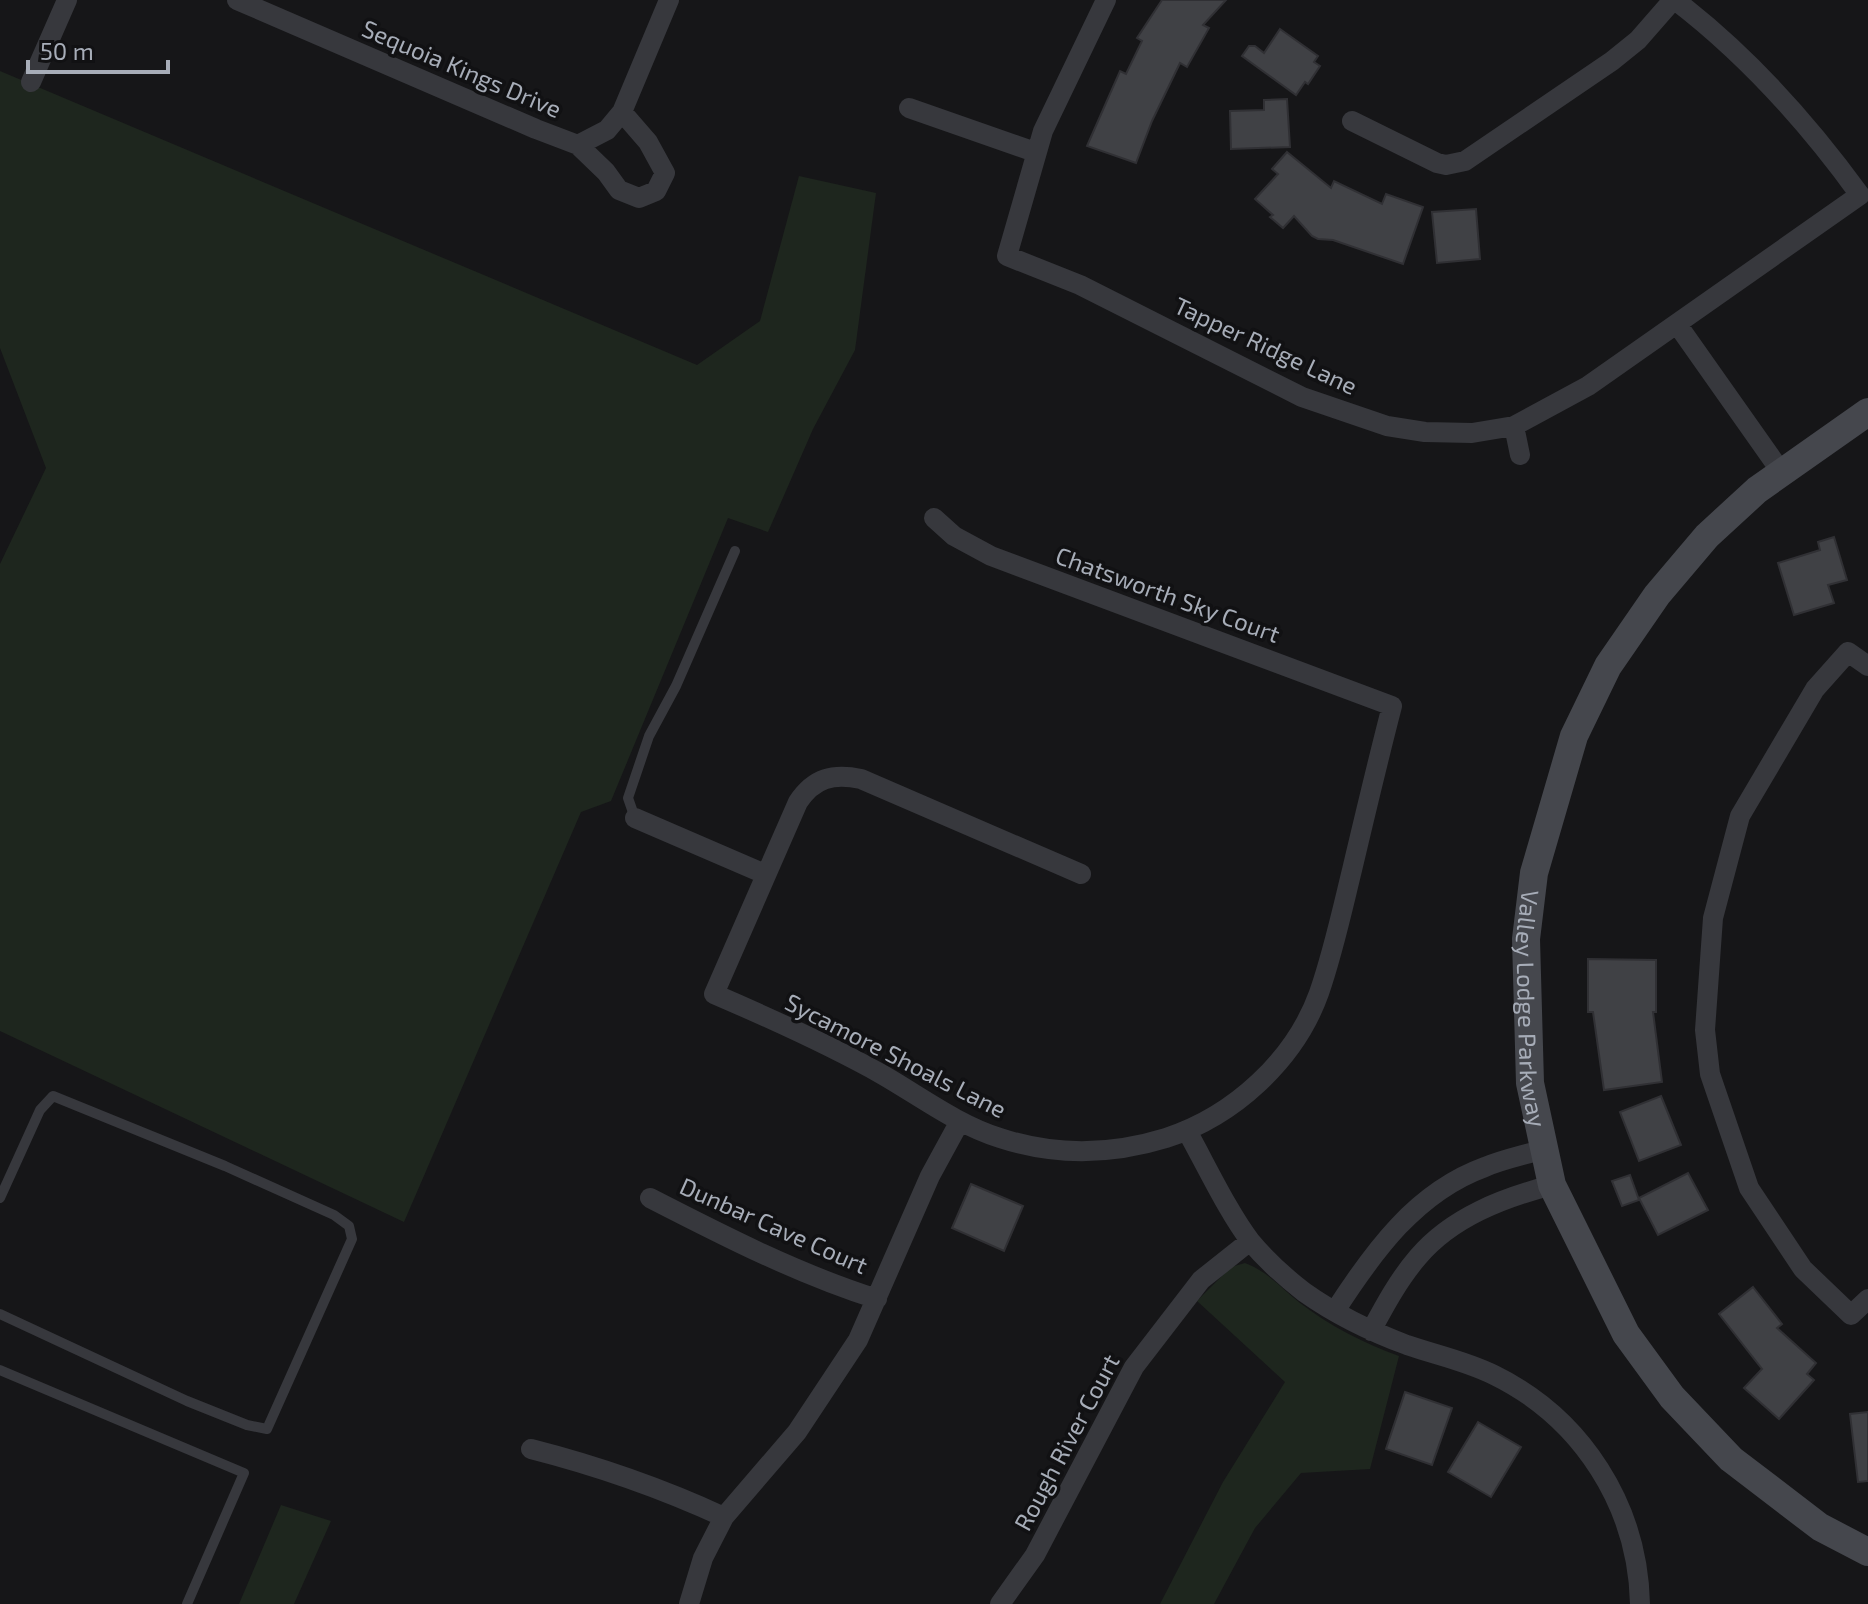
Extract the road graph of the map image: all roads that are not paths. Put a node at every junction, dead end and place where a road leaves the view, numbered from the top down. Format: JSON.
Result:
{"nodes":[{"id":1,"x":67,"y":0,"type":"edge"},
{"id":2,"x":237,"y":0,"type":"edge"},
{"id":3,"x":669,"y":0,"type":"edge"},
{"id":4,"x":1106,"y":0,"type":"edge"},
{"id":5,"x":1674,"y":0,"type":"edge"},
{"id":6,"x":31,"y":82,"type":"dead end"},
{"id":7,"x":909,"y":108,"type":"dead end"},
{"id":8,"x":622,"y":112,"type":"junction"},
{"id":9,"x":1352,"y":121,"type":"dead end"},
{"id":10,"x":578,"y":145,"type":"junction"},
{"id":11,"x":1035,"y":152,"type":"junction"},
{"id":12,"x":1677,"y":324,"type":"junction"},
{"id":13,"x":1868,"y":412,"type":"edge"},
{"id":14,"x":1514,"y":426,"type":"junction"},
{"id":15,"x":1520,"y":455,"type":"dead end"},
{"id":16,"x":1782,"y":473,"type":"junction"},
{"id":17,"x":934,"y":518,"type":"dead end"},
{"id":18,"x":735,"y":551,"type":"dead end"},
{"id":19,"x":1868,"y":666,"type":"edge"},
{"id":20,"x":1392,"y":706,"type":"joint"},
{"id":21,"x":635,"y":818,"type":"joint"},
{"id":22,"x":765,"y":874,"type":"junction"},
{"id":23,"x":1081,"y":874,"type":"dead end"},
{"id":24,"x":960,"y":1121,"type":"junction"},
{"id":25,"x":1187,"y":1131,"type":"junction"},
{"id":26,"x":1544,"y":1149,"type":"junction"},
{"id":27,"x":1552,"y":1185,"type":"junction"},
{"id":28,"x":0,"y":1198,"type":"edge"},
{"id":29,"x":650,"y":1198,"type":"dead end"},
{"id":30,"x":1250,"y":1241,"type":"junction"},
{"id":31,"x":877,"y":1299,"type":"junction"},
{"id":32,"x":1868,"y":1299,"type":"edge"},
{"id":33,"x":1335,"y":1311,"type":"junction"},
{"id":34,"x":0,"y":1314,"type":"edge"},
{"id":35,"x":1371,"y":1331,"type":"junction"},
{"id":36,"x":0,"y":1370,"type":"edge"},
{"id":37,"x":531,"y":1449,"type":"dead end"},
{"id":38,"x":724,"y":1517,"type":"junction"},
{"id":39,"x":1868,"y":1552,"type":"edge"},
{"id":40,"x":1640,"y":1599,"type":"edge"},
{"id":41,"x":187,"y":1604,"type":"edge"},
{"id":42,"x":689,"y":1604,"type":"edge"},
{"id":43,"x":1000,"y":1604,"type":"edge"}],
"edges":[{"from":1,"to":6,"type":"street"},
{"from":2,"to":10,"type":"street","name":"Sequoia Kings Drive"},
{"from":3,"to":8,"type":"street"},
{"from":4,"to":11,"type":"street"},
{"from":5,"to":9,"type":"street"},
{"from":5,"to":12,"type":"street","name":"Tapper Ridge Lane"},
{"from":7,"to":11,"type":"street"},
{"from":8,"to":10,"type":"street","name":"Sequoia Kings Drive"},
{"from":8,"to":10,"type":"street","name":"Sequoia Kings Drive"},
{"from":11,"to":14,"type":"street","name":"Tapper Ridge Lane"},
{"from":12,"to":14,"type":"street","name":"Tapper Ridge Lane"},
{"from":12,"to":16,"type":"street"},
{"from":13,"to":16,"type":"street","name":"Valley Lodge Parkway"},
{"from":14,"to":15,"type":"street"},
{"from":16,"to":26,"type":"street","name":"Valley Lodge Parkway"},
{"from":17,"to":20,"type":"street","name":"Chatsworth Sky Court"},
{"from":18,"to":21,"type":"lane"},
{"from":19,"to":32,"type":"street"},
{"from":20,"to":25,"type":"street","name":"Sycamore Shoals Lane"},
{"from":21,"to":22,"type":"street"},
{"from":22,"to":23,"type":"street"},
{"from":22,"to":24,"type":"street","name":"Sycamore Shoals Lane"},
{"from":24,"to":25,"type":"street","name":"Sycamore Shoals Lane"},
{"from":24,"to":31,"type":"street"},
{"from":25,"to":30,"type":"street"},
{"from":26,"to":27,"type":"street","name":"Valley Lodge Parkway"},
{"from":26,"to":33,"type":"street"},
{"from":27,"to":35,"type":"street"},
{"from":27,"to":39,"type":"street","name":"Valley Lodge Parkway"},
{"from":28,"to":34,"type":"lane"},
{"from":29,"to":31,"type":"street","name":"Dunbar Cave Court"},
{"from":30,"to":33,"type":"street"},
{"from":30,"to":43,"type":"street","name":"Rough River Court"},
{"from":31,"to":38,"type":"street"},
{"from":33,"to":35,"type":"street"},
{"from":35,"to":40,"type":"street"},
{"from":36,"to":41,"type":"lane"},
{"from":37,"to":38,"type":"street"},
{"from":38,"to":42,"type":"street"}]}
